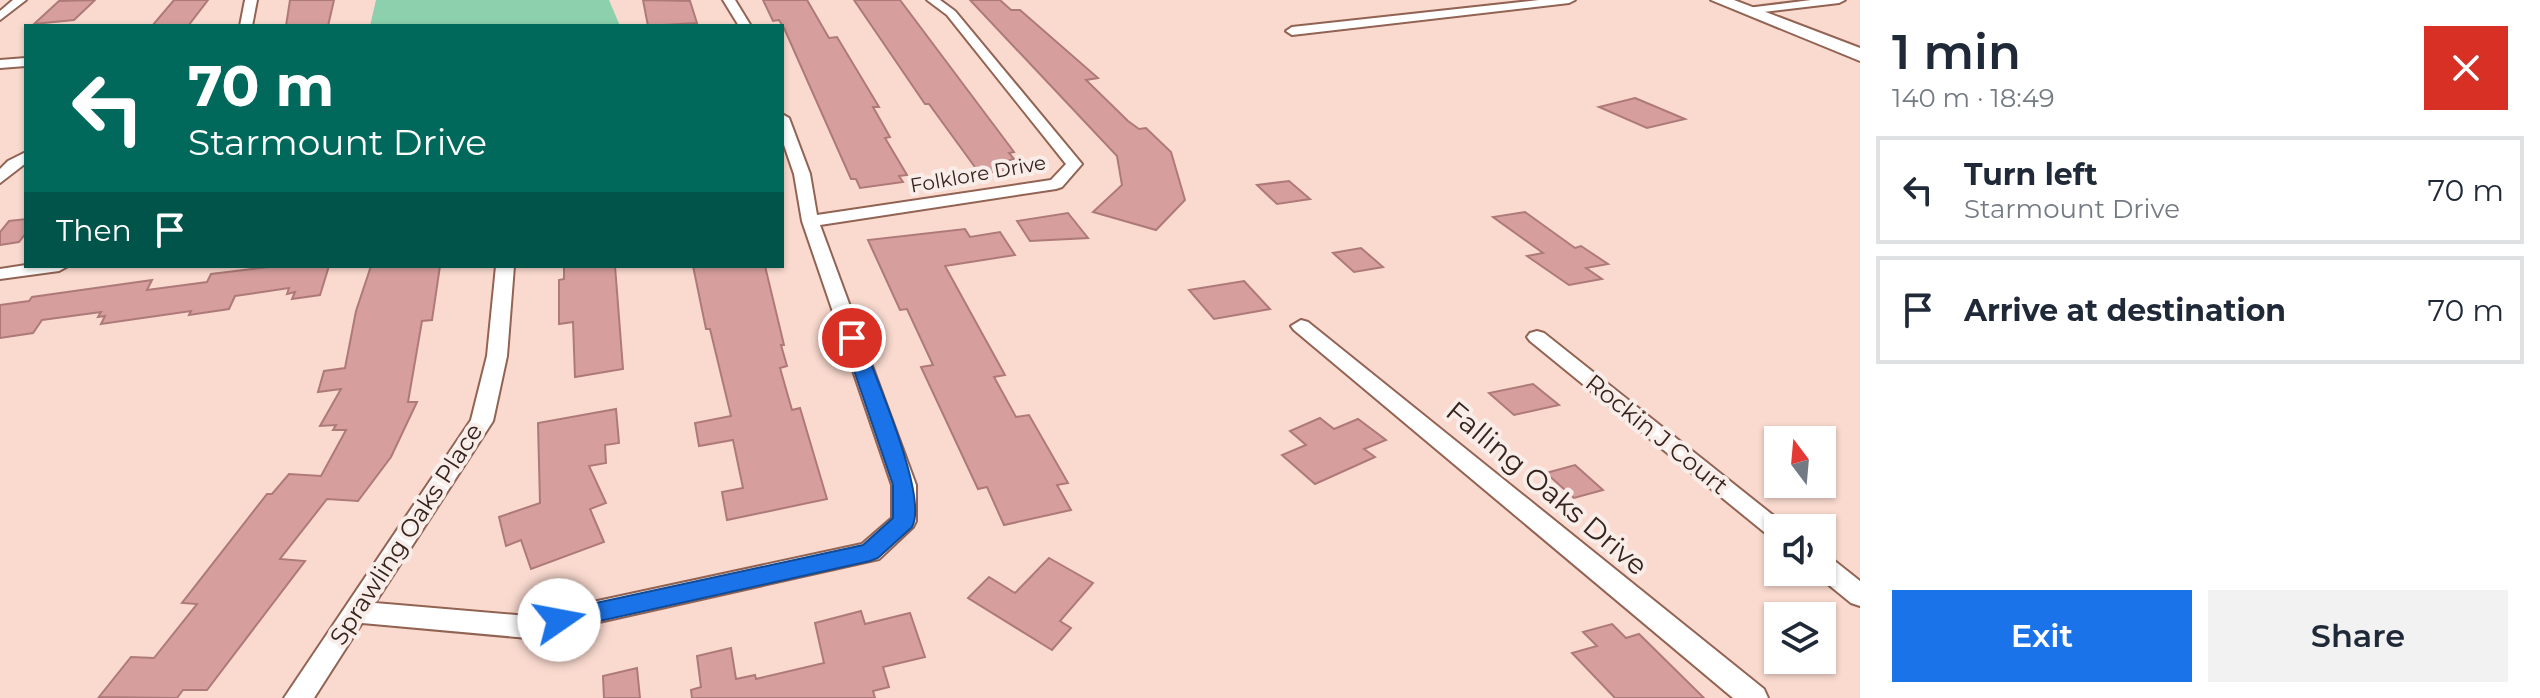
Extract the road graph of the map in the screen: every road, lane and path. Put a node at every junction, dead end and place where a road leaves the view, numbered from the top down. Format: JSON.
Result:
{"nodes":[{"id":1,"x":20,"y":0,"type":"edge"},
{"id":2,"x":251,"y":0,"type":"edge"},
{"id":3,"x":729,"y":0,"type":"edge"},
{"id":4,"x":933,"y":0,"type":"edge"},
{"id":5,"x":1569,"y":0,"type":"edge"},
{"id":6,"x":1719,"y":0,"type":"edge"},
{"id":7,"x":1839,"y":0,"type":"edge"},
{"id":8,"x":1747,"y":11,"type":"junction"},
{"id":9,"x":0,"y":17,"type":"edge"},
{"id":10,"x":246,"y":24,"type":"edge"},
{"id":11,"x":744,"y":24,"type":"edge"},
{"id":12,"x":1292,"y":31,"type":"dead end"},
{"id":13,"x":1860,"y":55,"type":"edge"},
{"id":14,"x":24,"y":62,"type":"edge"},
{"id":15,"x":0,"y":64,"type":"edge"},
{"id":16,"x":784,"y":129,"type":"edge"},
{"id":17,"x":24,"y":158,"type":"edge"},
{"id":18,"x":792,"y":175,"type":"edge"},
{"id":19,"x":0,"y":178,"type":"edge"},
{"id":20,"x":810,"y":221,"type":"junction"},
{"id":21,"x":44,"y":268,"type":"edge"},
{"id":22,"x":505,"y":268,"type":"edge"},
{"id":23,"x":0,"y":274,"type":"edge"},
{"id":24,"x":1301,"y":326,"type":"dead end"},
{"id":25,"x":1537,"y":337,"type":"dead end"},
{"id":26,"x":1764,"y":519,"type":"edge"},
{"id":27,"x":1836,"y":576,"type":"edge"},
{"id":28,"x":1860,"y":596,"type":"edge"},
{"id":29,"x":354,"y":612,"type":"junction"},
{"id":30,"x":298,"y":698,"type":"edge"},
{"id":31,"x":1754,"y":698,"type":"edge"}],
"edges":[{"from":1,"to":9,"type":"street"},
{"from":2,"to":10,"type":"street"},
{"from":3,"to":11,"type":"street"},
{"from":4,"to":20,"type":"street","name":"Folklore Drive"},
{"from":5,"to":12,"type":"street"},
{"from":6,"to":8,"type":"street"},
{"from":7,"to":8,"type":"street"},
{"from":8,"to":13,"type":"street"},
{"from":14,"to":15,"type":"street"},
{"from":16,"to":18,"type":"street"},
{"from":17,"to":19,"type":"street"},
{"from":18,"to":20,"type":"street"},
{"from":20,"to":29,"type":"street"},
{"from":21,"to":23,"type":"street"},
{"from":22,"to":29,"type":"street","name":"Sprawling Oaks Place"},
{"from":24,"to":31,"type":"street","name":"Falling Oaks Drive"},
{"from":25,"to":26,"type":"street","name":"Rockin J Court"},
{"from":27,"to":28,"type":"street"},
{"from":29,"to":30,"type":"street","name":"Sprawling Oaks Place"}]}
